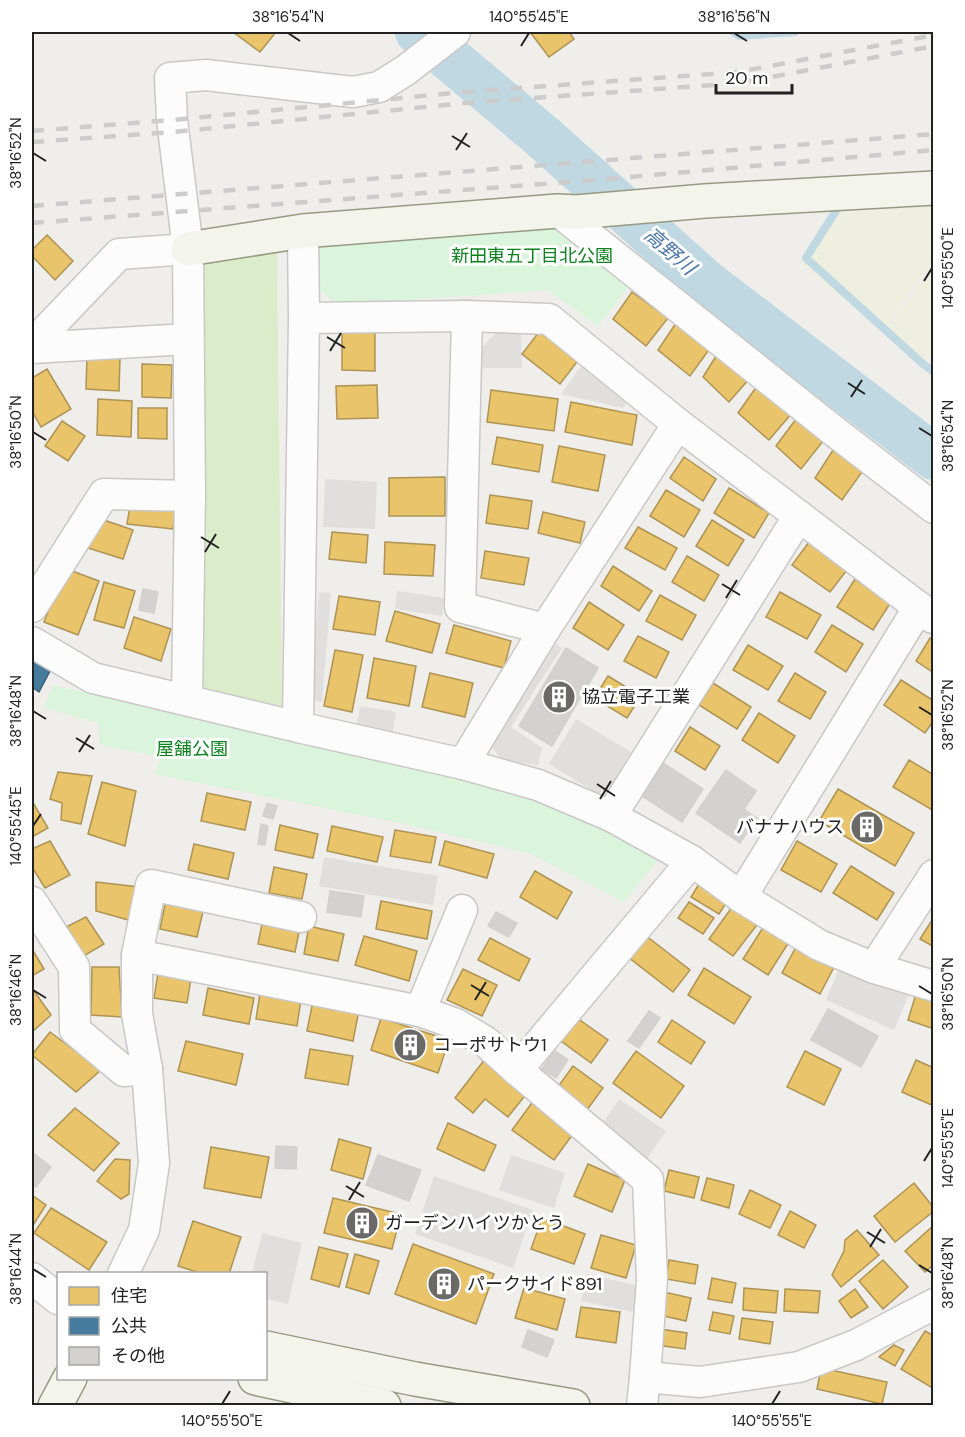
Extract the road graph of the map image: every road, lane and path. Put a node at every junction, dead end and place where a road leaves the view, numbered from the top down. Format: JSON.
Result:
{"nodes":[{"id":1,"x":455,"y":32,"type":"edge"},
{"id":2,"x":933,"y":188,"type":"edge"},
{"id":3,"x":567,"y":212,"type":"junction"},
{"id":4,"x":303,"y":231,"type":"junction"},
{"id":5,"x":188,"y":249,"type":"junction"},
{"id":6,"x":467,"y":316,"type":"junction"},
{"id":7,"x":304,"y":318,"type":"junction"},
{"id":8,"x":188,"y":339,"type":"junction"},
{"id":9,"x":32,"y":346,"type":"edge"},
{"id":10,"x":678,"y":424,"type":"junction"},
{"id":11,"x":190,"y":496,"type":"junction"},
{"id":12,"x":933,"y":508,"type":"edge"},
{"id":13,"x":799,"y":516,"type":"junction"},
{"id":14,"x":32,"y":607,"type":"edge"},
{"id":15,"x":926,"y":613,"type":"edge"},
{"id":16,"x":545,"y":629,"type":"junction"},
{"id":17,"x":32,"y":642,"type":"edge"},
{"id":18,"x":187,"y":699,"type":"junction"},
{"id":19,"x":298,"y":727,"type":"junction"},
{"id":20,"x":463,"y":764,"type":"junction"},
{"id":21,"x":611,"y":816,"type":"junction"},
{"id":22,"x":692,"y":861,"type":"junction"},
{"id":23,"x":933,"y":875,"type":"edge"},
{"id":24,"x":741,"y":897,"type":"junction"},
{"id":25,"x":32,"y":902,"type":"edge"},
{"id":26,"x":462,"y":910,"type":"dead end"},
{"id":27,"x":301,"y":917,"type":"dead end"},
{"id":28,"x":137,"y":956,"type":"junction"},
{"id":29,"x":874,"y":969,"type":"junction"},
{"id":30,"x":933,"y":986,"type":"edge"},
{"id":31,"x":420,"y":1011,"type":"junction"},
{"id":32,"x":147,"y":1069,"type":"junction"},
{"id":33,"x":517,"y":1070,"type":"junction"},
{"id":34,"x":124,"y":1272,"type":"edge"},
{"id":35,"x":32,"y":1278,"type":"edge"},
{"id":36,"x":57,"y":1298,"type":"edge"},
{"id":37,"x":933,"y":1304,"type":"edge"},
{"id":38,"x":267,"y":1348,"type":"edge"},
{"id":39,"x":69,"y":1380,"type":"edge"},
{"id":40,"x":264,"y":1380,"type":"edge"},
{"id":41,"x":643,"y":1391,"type":"edge"},
{"id":42,"x":55,"y":1406,"type":"edge"},
{"id":43,"x":384,"y":1406,"type":"edge"},
{"id":44,"x":573,"y":1406,"type":"edge"}],
"edges":[{"from":1,"to":5,"type":"street"},
{"from":2,"to":3,"type":"street"},
{"from":3,"to":4,"type":"street"},
{"from":3,"to":12,"type":"street"},
{"from":4,"to":5,"type":"street"},
{"from":4,"to":7,"type":"street"},
{"from":5,"to":8,"type":"street"},
{"from":5,"to":9,"type":"street"},
{"from":6,"to":7,"type":"street"},
{"from":6,"to":10,"type":"street"},
{"from":6,"to":16,"type":"street"},
{"from":7,"to":19,"type":"street"},
{"from":8,"to":9,"type":"street"},
{"from":8,"to":11,"type":"street"},
{"from":10,"to":13,"type":"street"},
{"from":10,"to":16,"type":"street"},
{"from":11,"to":14,"type":"street"},
{"from":11,"to":18,"type":"street"},
{"from":13,"to":15,"type":"street"},
{"from":13,"to":21,"type":"street"},
{"from":15,"to":24,"type":"street"},
{"from":16,"to":20,"type":"street"},
{"from":17,"to":18,"type":"street"},
{"from":18,"to":19,"type":"street"},
{"from":19,"to":20,"type":"street"},
{"from":20,"to":21,"type":"street"},
{"from":21,"to":22,"type":"street"},
{"from":22,"to":24,"type":"street"},
{"from":22,"to":33,"type":"street"},
{"from":23,"to":29,"type":"street"},
{"from":24,"to":29,"type":"street"},
{"from":25,"to":32,"type":"street"},
{"from":26,"to":31,"type":"street"},
{"from":27,"to":28,"type":"street"},
{"from":28,"to":31,"type":"street"},
{"from":28,"to":32,"type":"street"},
{"from":29,"to":30,"type":"street"},
{"from":31,"to":33,"type":"street"},
{"from":32,"to":34,"type":"street"},
{"from":33,"to":41,"type":"street"},
{"from":35,"to":36,"type":"street"},
{"from":37,"to":41,"type":"street"},
{"from":38,"to":44,"type":"street"},
{"from":39,"to":42,"type":"street"},
{"from":40,"to":43,"type":"street"}]}
